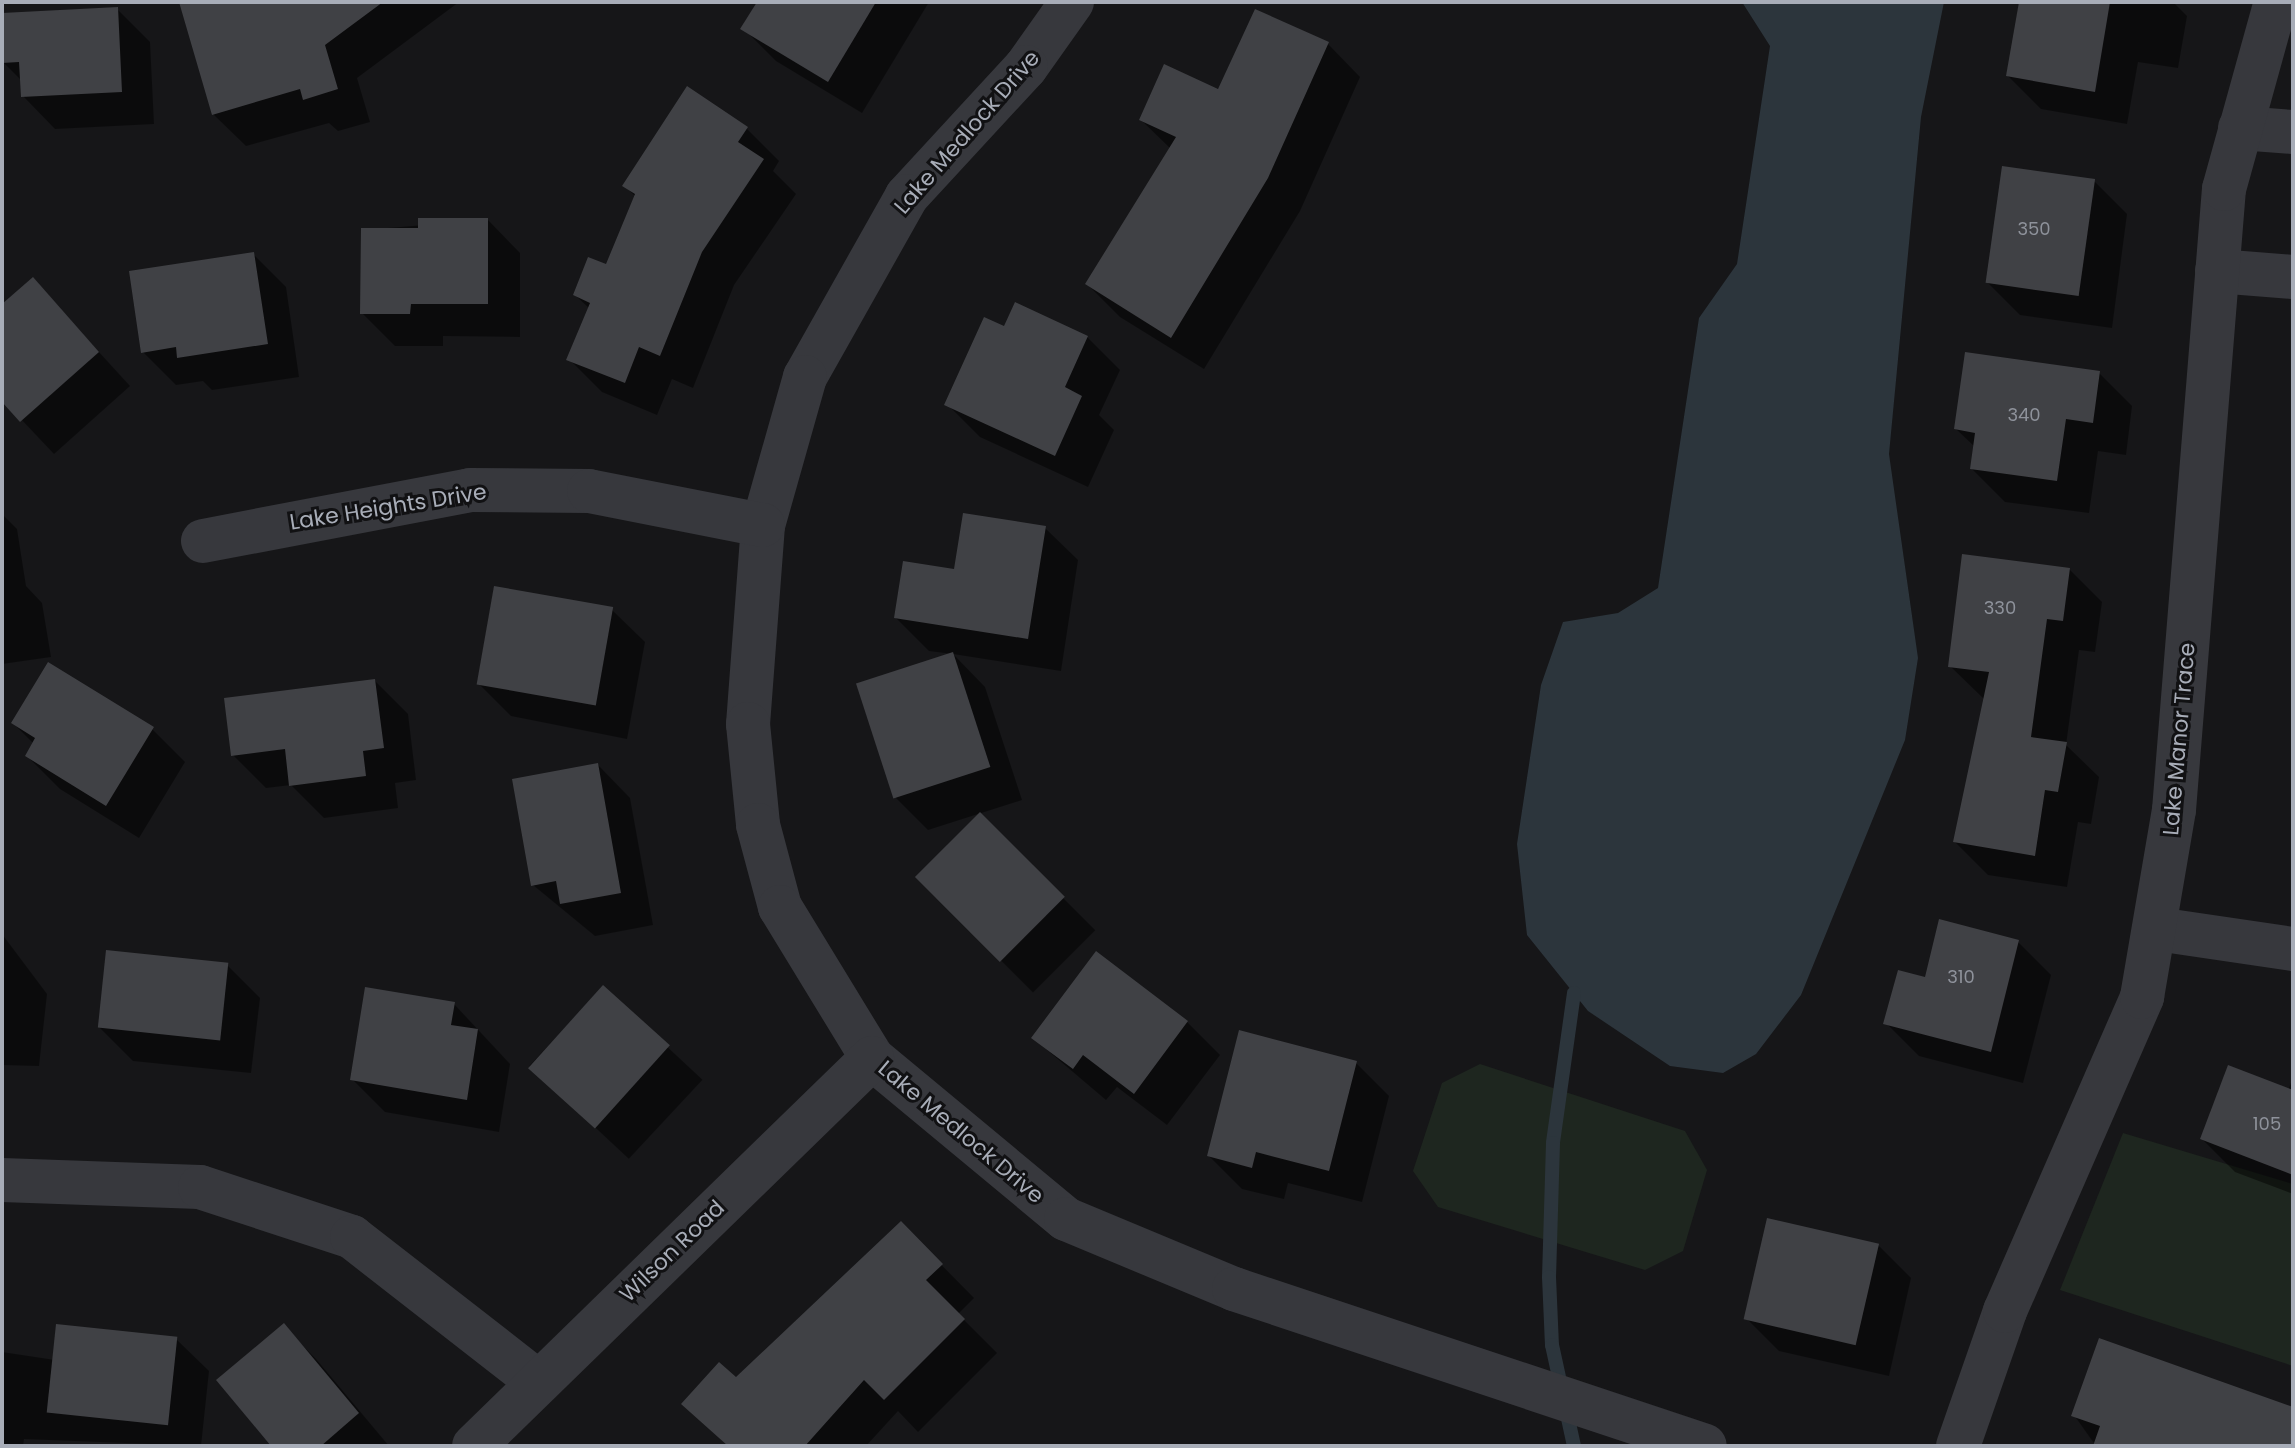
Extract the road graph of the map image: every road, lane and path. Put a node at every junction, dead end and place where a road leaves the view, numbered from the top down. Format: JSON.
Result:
{"nodes":[{"id":1,"x":1072,"y":2,"type":"edge"},
{"id":2,"x":2276,"y":2,"type":"edge"},
{"id":3,"x":2240,"y":128,"type":"junction"},
{"id":4,"x":2293,"y":132,"type":"edge"},
{"id":5,"x":2217,"y":271,"type":"junction"},
{"id":6,"x":2293,"y":277,"type":"edge"},
{"id":7,"x":763,"y":525,"type":"junction"},
{"id":8,"x":203,"y":541,"type":"dead end"},
{"id":9,"x":2157,"y":929,"type":"junction"},
{"id":10,"x":2293,"y":949,"type":"edge"},
{"id":11,"x":872,"y":1058,"type":"junction"},
{"id":12,"x":2,"y":1180,"type":"edge"},
{"id":13,"x":537,"y":1381,"type":"junction"},
{"id":14,"x":474,"y":1446,"type":"edge"},
{"id":15,"x":1705,"y":1446,"type":"edge"},
{"id":16,"x":1958,"y":1446,"type":"edge"}],
"edges":[{"from":1,"to":7,"type":"street","name":"Lake Medlock Drive"},
{"from":2,"to":3,"type":"street","name":"Lake Manor Trace"},
{"from":3,"to":4,"type":"street"},
{"from":3,"to":5,"type":"street","name":"Lake Manor Trace"},
{"from":5,"to":6,"type":"street"},
{"from":5,"to":9,"type":"street","name":"Lake Manor Trace"},
{"from":7,"to":8,"type":"street","name":"Lake Heights Drive"},
{"from":7,"to":11,"type":"street","name":"Lake Medlock Drive"},
{"from":9,"to":10,"type":"street"},
{"from":9,"to":16,"type":"street","name":"Lake Manor Trace"},
{"from":11,"to":13,"type":"street","name":"Wilson Road"},
{"from":11,"to":15,"type":"street","name":"Lake Medlock Drive"},
{"from":12,"to":13,"type":"street"},
{"from":13,"to":14,"type":"street","name":"Wilson Road"}]}
